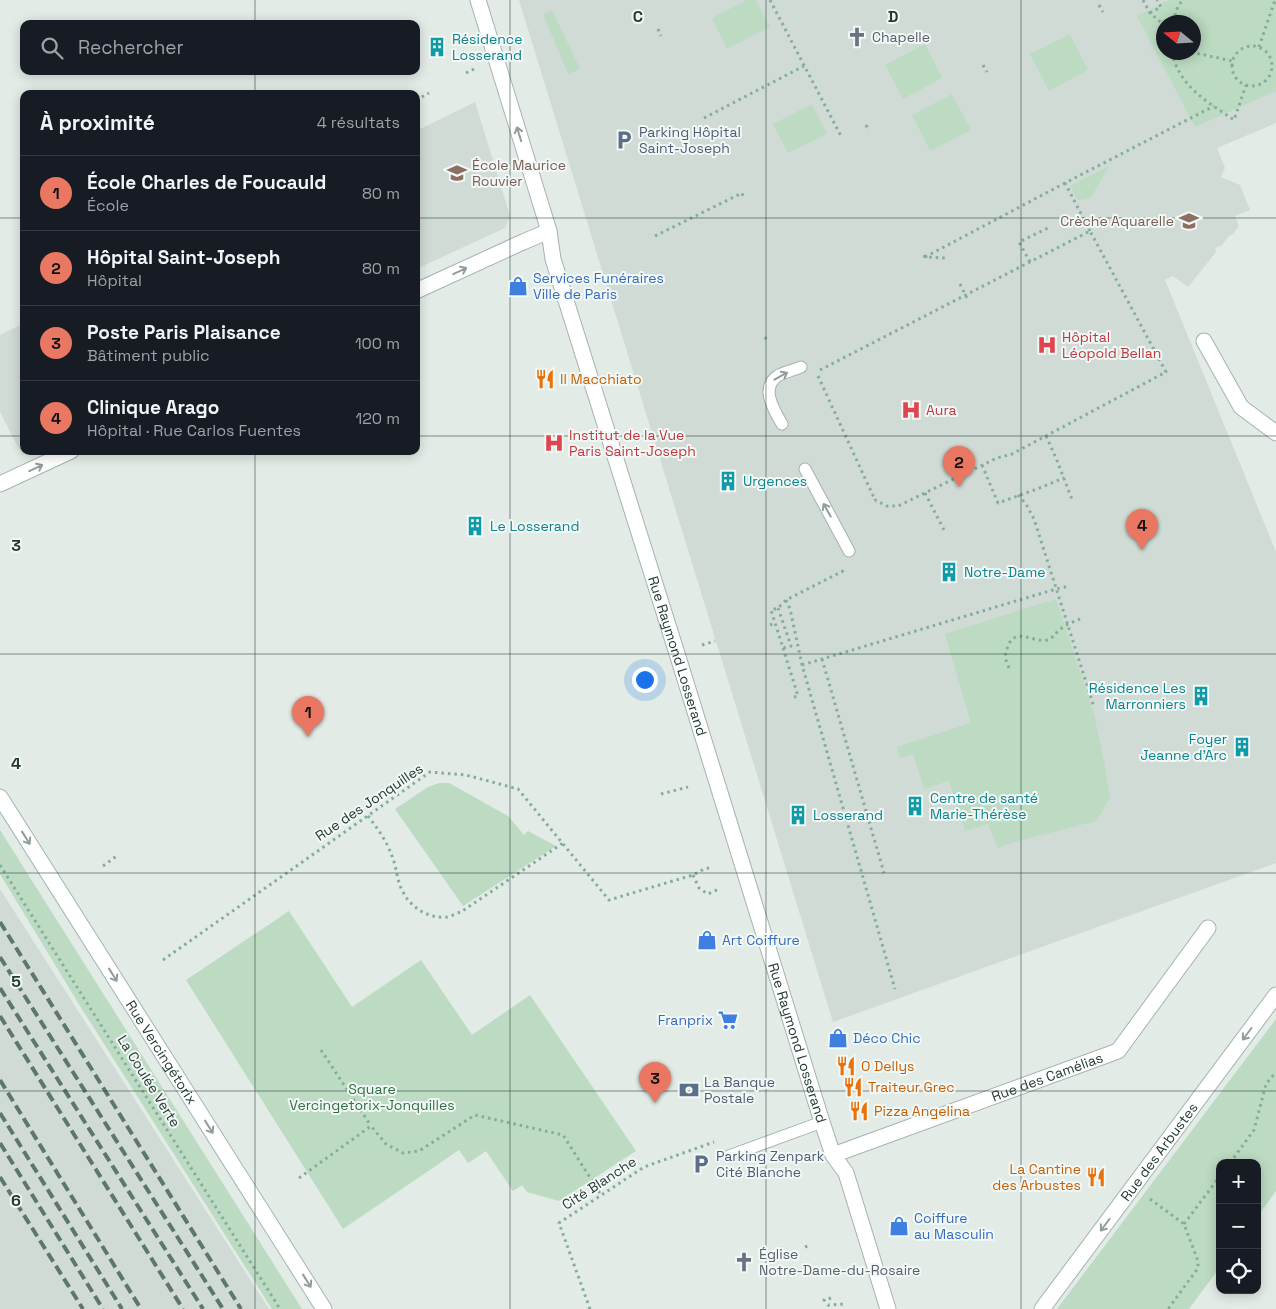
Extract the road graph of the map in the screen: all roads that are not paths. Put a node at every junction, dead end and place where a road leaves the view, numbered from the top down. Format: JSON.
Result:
{"nodes":[{"id":1,"x":478,"y":0,"type":"edge"},
{"id":2,"x":549,"y":231,"type":"junction"},
{"id":3,"x":420,"y":289,"type":"edge"},
{"id":4,"x":1204,"y":341,"type":"dead end"},
{"id":5,"x":801,"y":367,"type":"dead end"},
{"id":6,"x":782,"y":424,"type":"dead end"},
{"id":7,"x":1276,"y":432,"type":"edge"},
{"id":8,"x":63,"y":455,"type":"edge"},
{"id":9,"x":805,"y":469,"type":"dead end"},
{"id":10,"x":0,"y":484,"type":"edge"},
{"id":11,"x":849,"y":551,"type":"dead end"},
{"id":12,"x":0,"y":797,"type":"edge"},
{"id":13,"x":1208,"y":928,"type":"dead end"},
{"id":14,"x":1276,"y":995,"type":"edge"},
{"id":15,"x":822,"y":1122,"type":"junction"},
{"id":16,"x":833,"y":1155,"type":"junction"},
{"id":17,"x":729,"y":1156,"type":"dead end"},
{"id":18,"x":324,"y":1309,"type":"edge"},
{"id":19,"x":888,"y":1309,"type":"edge"},
{"id":20,"x":1042,"y":1309,"type":"edge"}],
"edges":[{"from":2,"to":1,"type":"street","name":"Rue Raymond Losserand","one_way":true},
{"from":3,"to":2,"type":"street","one_way":true},
{"from":2,"to":15,"type":"street","name":"Rue Raymond Losserand"},
{"from":4,"to":7,"type":"street"},
{"from":6,"to":5,"type":"lane","one_way":true},
{"from":10,"to":8,"type":"street","one_way":true},
{"from":11,"to":9,"type":"lane","one_way":true},
{"from":12,"to":18,"type":"street","name":"Rue Vercingétorix","one_way":true},
{"from":13,"to":16,"type":"street","name":"Rue des Camélias"},
{"from":14,"to":20,"type":"street","name":"Rue des Arbustes","one_way":true},
{"from":15,"to":16,"type":"street","name":"Rue Raymond Losserand"},
{"from":15,"to":17,"type":"lane"},
{"from":16,"to":19,"type":"street","name":"Rue Raymond Losserand"}]}
